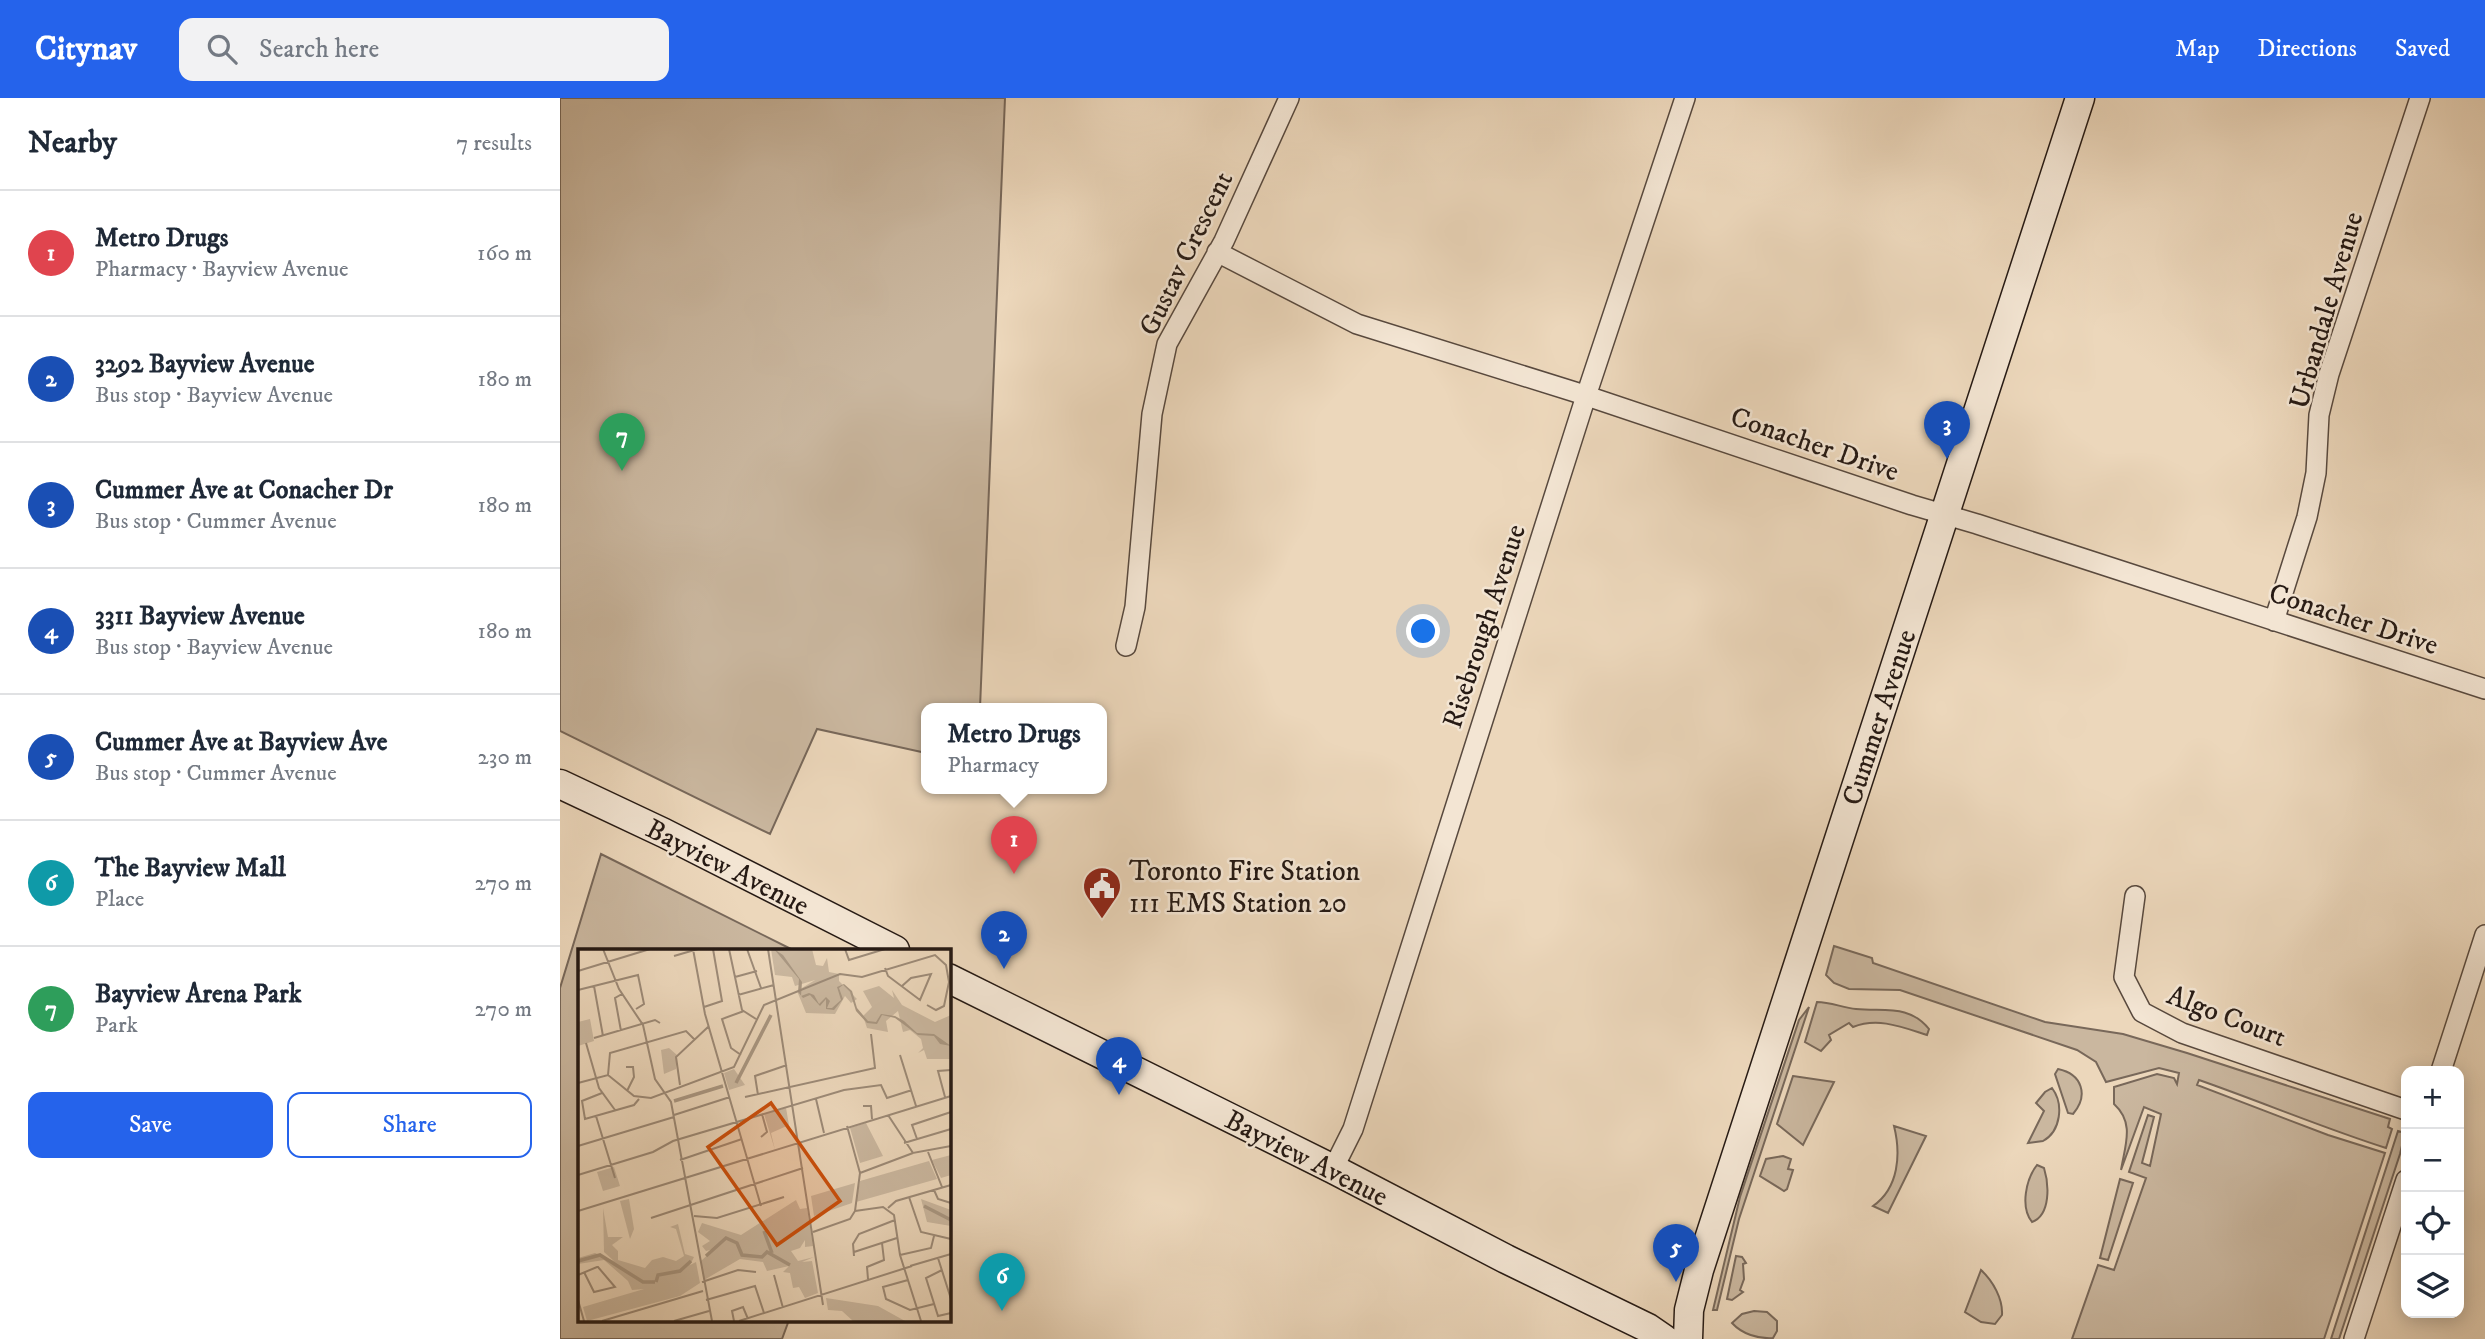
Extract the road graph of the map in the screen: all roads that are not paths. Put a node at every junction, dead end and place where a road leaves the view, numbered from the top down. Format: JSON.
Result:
{"nodes":[{"id":1,"x":1289,"y":98,"type":"edge"},
{"id":2,"x":1685,"y":98,"type":"edge"},
{"id":3,"x":2080,"y":98,"type":"edge"},
{"id":4,"x":2420,"y":98,"type":"edge"},
{"id":5,"x":1217,"y":252,"type":"junction"},
{"id":6,"x":1586,"y":396,"type":"junction"},
{"id":7,"x":1944,"y":515,"type":"junction"},
{"id":8,"x":2274,"y":621,"type":"junction"},
{"id":9,"x":1126,"y":646,"type":"dead end"},
{"id":10,"x":2485,"y":689,"type":"edge"},
{"id":11,"x":560,"y":784,"type":"edge"},
{"id":12,"x":2135,"y":895,"type":"dead end"},
{"id":13,"x":2485,"y":935,"type":"edge"},
{"id":14,"x":893,"y":949,"type":"edge"},
{"id":15,"x":950,"y":979,"type":"edge"},
{"id":16,"x":2443,"y":1066,"type":"edge"},
{"id":17,"x":2401,"y":1108,"type":"edge"},
{"id":18,"x":1333,"y":1169,"type":"junction"},
{"id":19,"x":2402,"y":1192,"type":"edge"},
{"id":20,"x":1664,"y":1339,"type":"edge"},
{"id":21,"x":1688,"y":1339,"type":"edge"},
{"id":22,"x":2354,"y":1339,"type":"edge"}],
"edges":[{"from":1,"to":5,"type":"street","name":"Gustav Crescent"},
{"from":2,"to":6,"type":"street","name":"Risebrough Avenue"},
{"from":3,"to":7,"type":"street","name":"Cummer Avenue"},
{"from":4,"to":8,"type":"street","name":"Urbandale Avenue"},
{"from":5,"to":6,"type":"street","name":"Conacher Drive"},
{"from":5,"to":9,"type":"street","name":"Gustav Crescent"},
{"from":6,"to":7,"type":"street","name":"Conacher Drive"},
{"from":6,"to":18,"type":"street","name":"Risebrough Avenue"},
{"from":7,"to":8,"type":"street","name":"Conacher Drive"},
{"from":7,"to":21,"type":"street","name":"Cummer Avenue"},
{"from":8,"to":10,"type":"street","name":"Conacher Drive"},
{"from":11,"to":14,"type":"street","name":"Bayview Avenue"},
{"from":12,"to":17,"type":"street","name":"Algo Court"},
{"from":13,"to":16,"type":"street"},
{"from":15,"to":18,"type":"street","name":"Bayview Avenue"},
{"from":18,"to":20,"type":"street","name":"Bayview Avenue"},
{"from":19,"to":22,"type":"street"}]}
